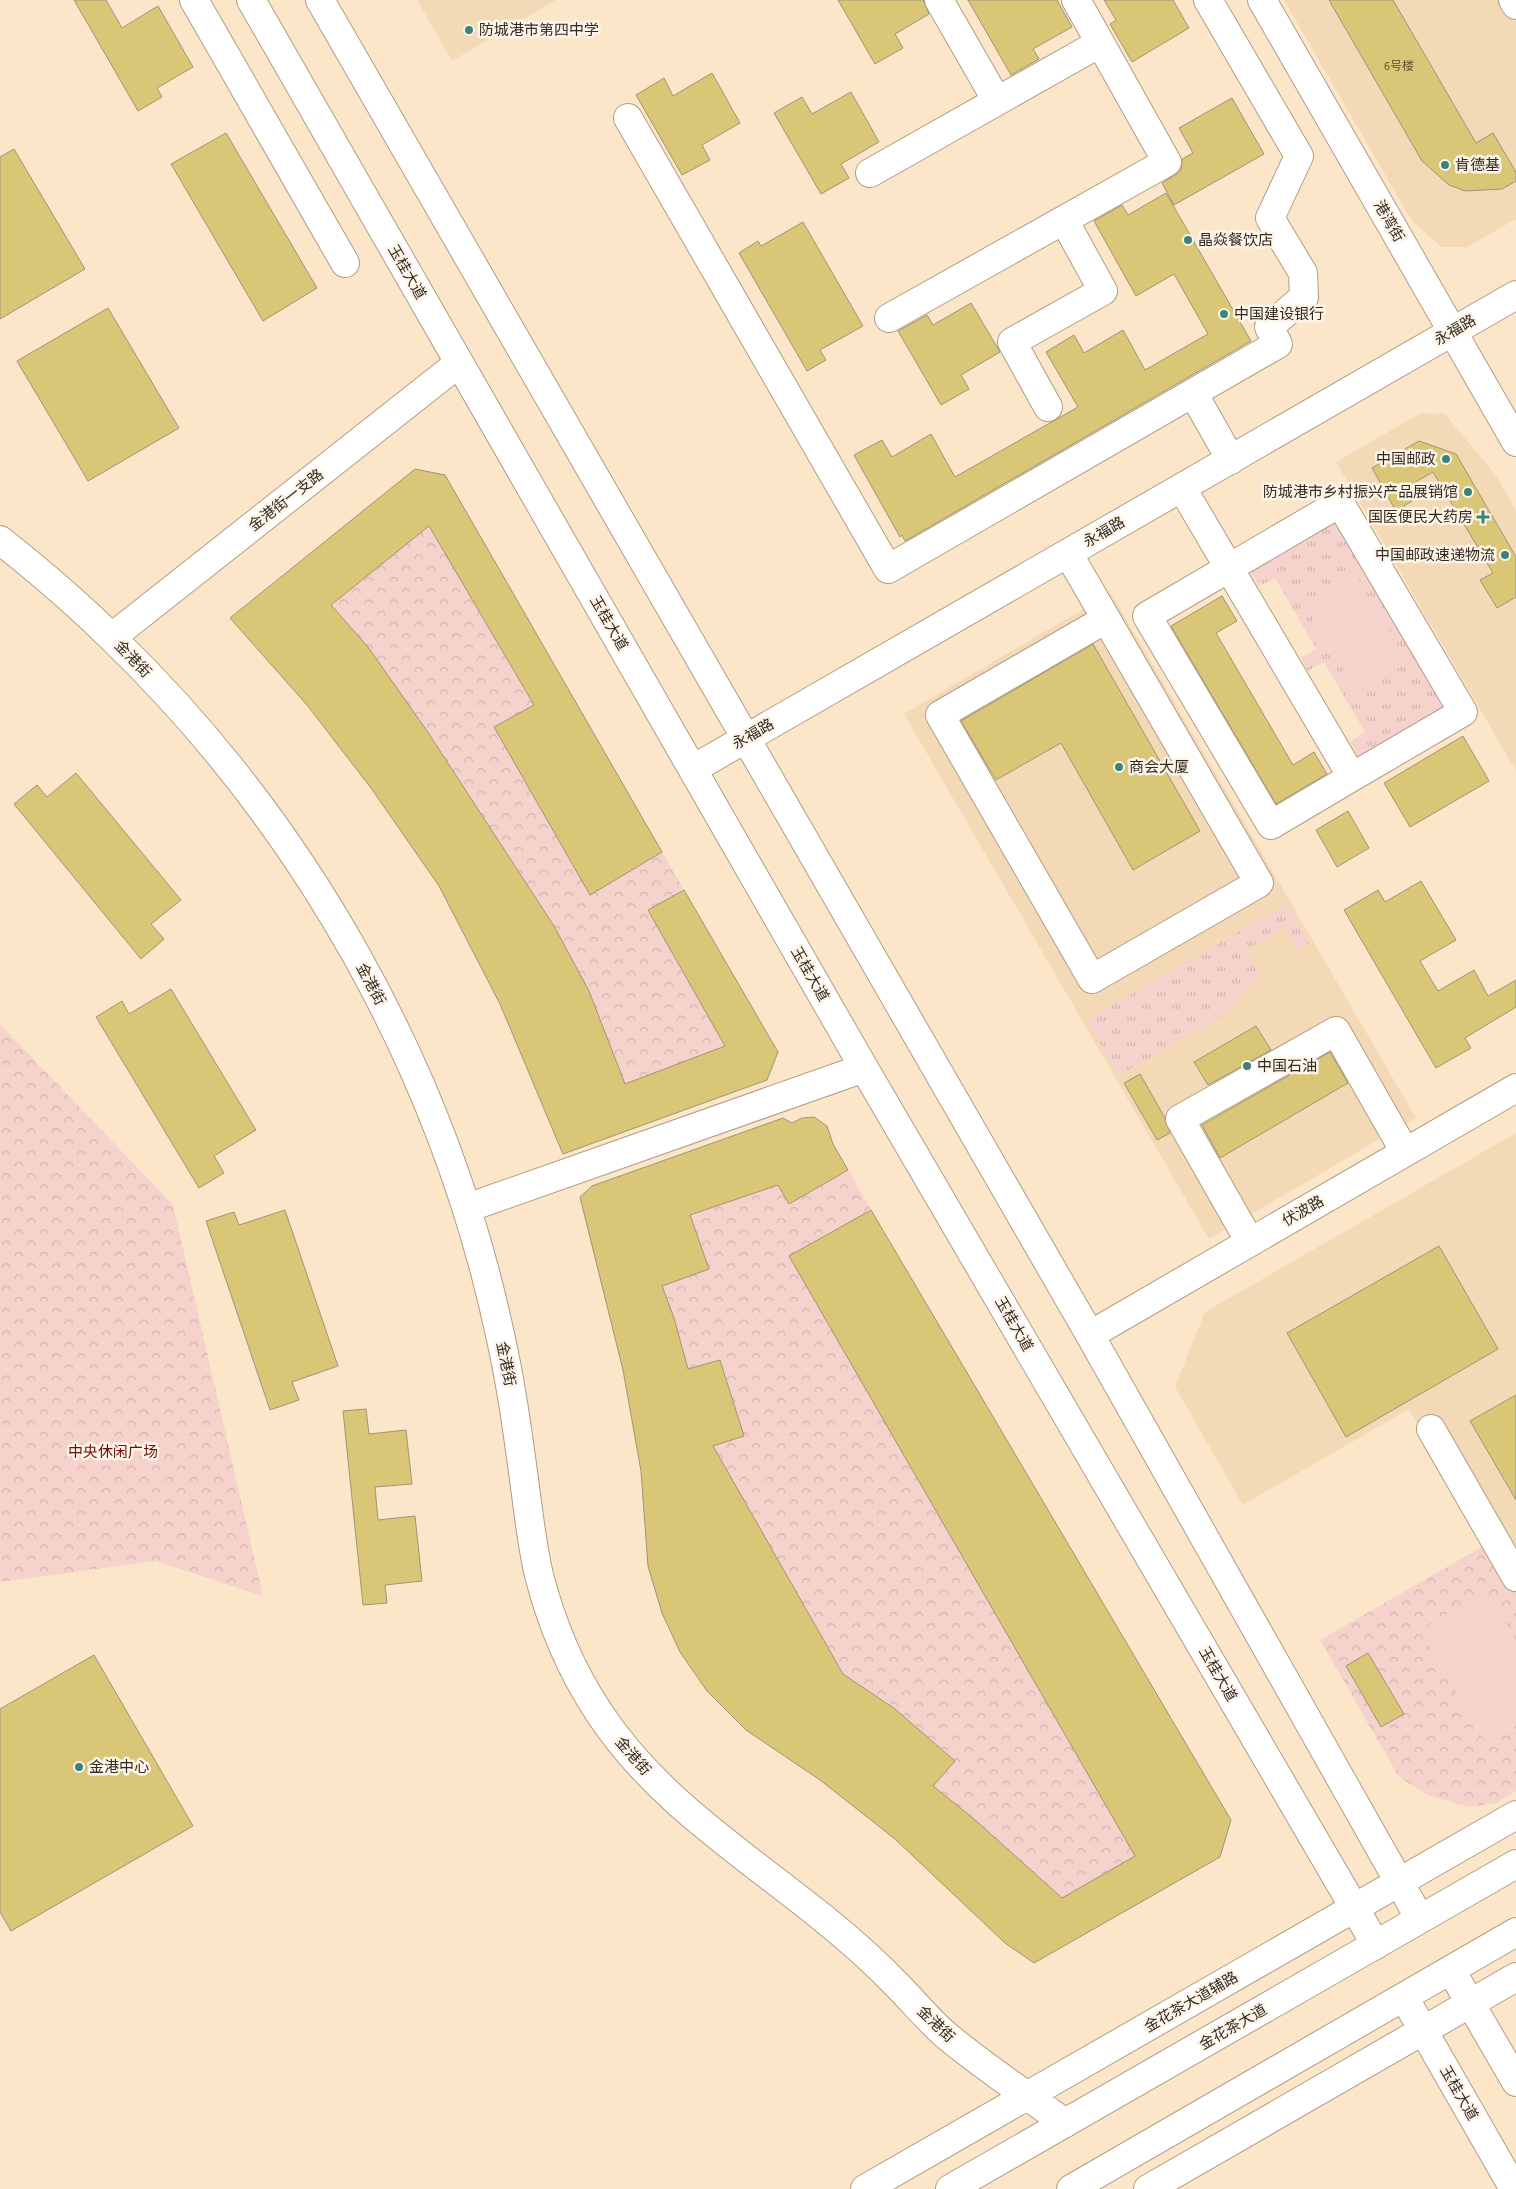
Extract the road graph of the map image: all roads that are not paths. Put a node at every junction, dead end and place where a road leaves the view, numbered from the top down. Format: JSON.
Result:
{"nodes":[{"id":1,"x":194,"y":0,"type":"edge"},
{"id":2,"x":252,"y":0,"type":"edge"},
{"id":3,"x":320,"y":0,"type":"edge"},
{"id":4,"x":940,"y":0,"type":"edge"},
{"id":5,"x":1076,"y":0,"type":"edge"},
{"id":6,"x":1208,"y":0,"type":"edge"},
{"id":7,"x":1262,"y":0,"type":"edge"},
{"id":8,"x":1513,"y":0,"type":"edge"},
{"id":9,"x":1516,"y":5,"type":"edge"},
{"id":10,"x":1100,"y":43,"type":"junction"},
{"id":11,"x":997,"y":101,"type":"junction"},
{"id":12,"x":628,"y":118,"type":"dead end"},
{"id":13,"x":870,"y":173,"type":"dead end"},
{"id":14,"x":1064,"y":220,"type":"junction"},
{"id":15,"x":345,"y":264,"type":"dead end"},
{"id":16,"x":1516,"y":295,"type":"edge"},
{"id":17,"x":889,"y":318,"type":"dead end"},
{"id":18,"x":1453,"y":331,"type":"junction"},
{"id":19,"x":459,"y":363,"type":"junction"},
{"id":20,"x":1193,"y":393,"type":"junction"},
{"id":21,"x":1048,"y":407,"type":"dead end"},
{"id":22,"x":1516,"y":442,"type":"edge"},
{"id":23,"x":1231,"y":460,"type":"junction"},
{"id":24,"x":1182,"y":488,"type":"junction"},
{"id":25,"x":0,"y":540,"type":"edge"},
{"id":26,"x":1068,"y":553,"type":"junction"},
{"id":27,"x":1229,"y":568,"type":"junction"},
{"id":28,"x":1106,"y":618,"type":"junction"},
{"id":29,"x":112,"y":637,"type":"junction"},
{"id":30,"x":746,"y":738,"type":"junction"},
{"id":31,"x":693,"y":769,"type":"junction"},
{"id":32,"x":1352,"y":777,"type":"junction"},
{"id":33,"x":864,"y":1068,"type":"junction"},
{"id":34,"x":1516,"y":1088,"type":"edge"},
{"id":35,"x":1405,"y":1152,"type":"junction"},
{"id":36,"x":466,"y":1208,"type":"junction"},
{"id":37,"x":1250,"y":1242,"type":"junction"},
{"id":38,"x":1090,"y":1335,"type":"junction"},
{"id":39,"x":1431,"y":1429,"type":"dead end"},
{"id":40,"x":1516,"y":1577,"type":"edge"},
{"id":41,"x":1516,"y":1815,"type":"edge"},
{"id":42,"x":1516,"y":1864,"type":"edge"},
{"id":43,"x":1399,"y":1882,"type":"junction"},
{"id":44,"x":1354,"y":1908,"type":"junction"},
{"id":45,"x":1420,"y":1919,"type":"junction"},
{"id":46,"x":1516,"y":1932,"type":"edge"},
{"id":47,"x":1376,"y":1945,"type":"junction"},
{"id":48,"x":1451,"y":1970,"type":"junction"},
{"id":49,"x":1516,"y":1978,"type":"edge"},
{"id":50,"x":1404,"y":1997,"type":"junction"},
{"id":51,"x":1471,"y":2004,"type":"junction"},
{"id":52,"x":1423,"y":2031,"type":"junction"},
{"id":53,"x":1516,"y":2082,"type":"edge"},
{"id":54,"x":1028,"y":2096,"type":"junction"},
{"id":55,"x":1065,"y":2123,"type":"junction"},
{"id":56,"x":865,"y":2189,"type":"edge"},
{"id":57,"x":950,"y":2189,"type":"edge"},
{"id":58,"x":1071,"y":2189,"type":"edge"},
{"id":59,"x":1148,"y":2189,"type":"edge"},
{"id":60,"x":1514,"y":2189,"type":"edge"}],
"edges":[{"from":1,"to":15,"type":"main road"},
{"from":2,"to":19,"type":"main road","name":"玉桂大道"},
{"from":3,"to":30,"type":"main road"},
{"from":4,"to":11,"type":"main road"},
{"from":5,"to":10,"type":"main road"},
{"from":6,"to":20,"type":"main road"},
{"from":7,"to":18,"type":"main road","name":"港湾街"},
{"from":8,"to":9,"type":"main road"},
{"from":10,"to":11,"type":"main road"},
{"from":10,"to":14,"type":"main road"},
{"from":11,"to":13,"type":"main road"},
{"from":12,"to":20,"type":"main road"},
{"from":14,"to":17,"type":"main road"},
{"from":14,"to":21,"type":"main road"},
{"from":16,"to":18,"type":"main road","name":"永福路"},
{"from":18,"to":22,"type":"main road","name":"港湾街"},
{"from":18,"to":23,"type":"main road","name":"永福路"},
{"from":19,"to":29,"type":"main road","name":"金港街一支路"},
{"from":19,"to":31,"type":"main road","name":"玉桂大道"},
{"from":20,"to":23,"type":"main road"},
{"from":23,"to":24,"type":"main road","name":"永福路"},
{"from":24,"to":26,"type":"main road","name":"永福路"},
{"from":24,"to":27,"type":"main road"},
{"from":25,"to":29,"type":"main road","name":"金港街"},
{"from":26,"to":28,"type":"main road"},
{"from":26,"to":30,"type":"main road","name":"永福路"},
{"from":27,"to":32,"type":"main road"},
{"from":27,"to":32,"type":"main road"},
{"from":27,"to":32,"type":"main road"},
{"from":28,"to":28,"type":"main road"},
{"from":29,"to":36,"type":"main road","name":"金港街"},
{"from":30,"to":31,"type":"main road","name":"永福路"},
{"from":30,"to":38,"type":"main road"},
{"from":31,"to":33,"type":"main road","name":"玉桂大道"},
{"from":33,"to":36,"type":"main road"},
{"from":33,"to":44,"type":"main road","name":"玉桂大道"},
{"from":34,"to":35,"type":"main road","name":"伏波路"},
{"from":35,"to":37,"type":"main road","name":"伏波路"},
{"from":35,"to":37,"type":"main road"},
{"from":36,"to":54,"type":"main road","name":"金港街"},
{"from":37,"to":38,"type":"main road","name":"伏波路"},
{"from":38,"to":43,"type":"main road"},
{"from":39,"to":40,"type":"main road"},
{"from":41,"to":43,"type":"main road","name":"金花茶大道辅路"},
{"from":42,"to":45,"type":"main road","name":"金花茶大道"},
{"from":43,"to":44,"type":"main road","name":"金花茶大道辅路"},
{"from":43,"to":45,"type":"main road"},
{"from":44,"to":47,"type":"main road","name":"玉桂大道"},
{"from":44,"to":54,"type":"main road","name":"金花茶大道辅路"},
{"from":45,"to":47,"type":"main road","name":"金花茶大道"},
{"from":46,"to":48,"type":"main road"},
{"from":47,"to":55,"type":"main road","name":"金花茶大道"},
{"from":48,"to":50,"type":"main road"},
{"from":48,"to":51,"type":"main road"},
{"from":49,"to":51,"type":"main road"},
{"from":50,"to":52,"type":"main road","name":"玉桂大道"},
{"from":50,"to":58,"type":"main road"},
{"from":51,"to":52,"type":"main road"},
{"from":51,"to":53,"type":"main road"},
{"from":52,"to":59,"type":"main road"},
{"from":52,"to":60,"type":"main road","name":"玉桂大道"},
{"from":54,"to":55,"type":"main road","name":"金港街"},
{"from":54,"to":56,"type":"main road","name":"金花茶大道辅路"},
{"from":55,"to":57,"type":"main road","name":"金花茶大道"}]}
